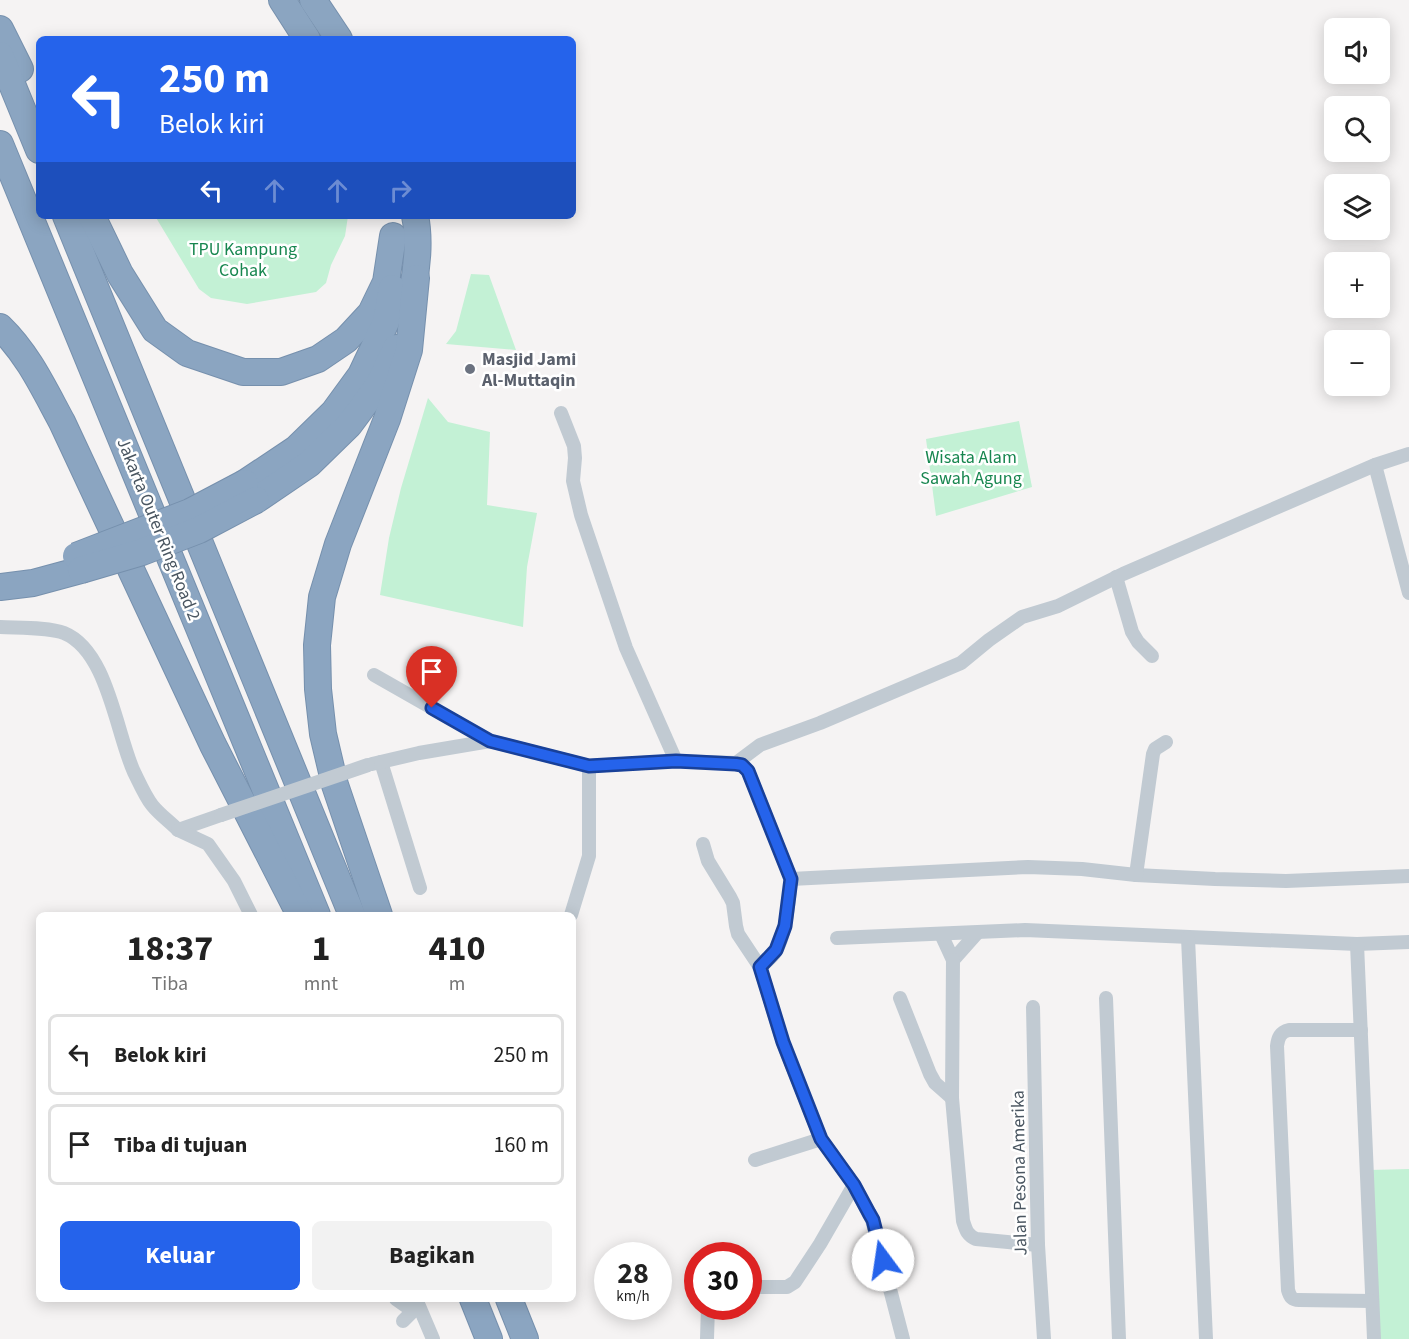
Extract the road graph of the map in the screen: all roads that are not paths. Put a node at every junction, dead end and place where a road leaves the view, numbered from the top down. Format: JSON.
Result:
{"nodes":[{"id":1,"x":282,"y":0,"type":"edge"},
{"id":2,"x":313,"y":0,"type":"edge"},
{"id":3,"x":0,"y":29,"type":"edge"},
{"id":4,"x":305,"y":36,"type":"edge"},
{"id":5,"x":337,"y":36,"type":"edge"},
{"id":6,"x":0,"y":55,"type":"edge"},
{"id":7,"x":36,"y":102,"type":"edge"},
{"id":8,"x":36,"y":143,"type":"edge"},
{"id":9,"x":0,"y":144,"type":"edge"},
{"id":10,"x":67,"y":219,"type":"edge"},
{"id":11,"x":93,"y":219,"type":"edge"},
{"id":12,"x":416,"y":219,"type":"edge"},
{"id":13,"x":391,"y":226,"type":"edge"},
{"id":14,"x":416,"y":278,"type":"junction"},
{"id":15,"x":0,"y":327,"type":"edge"},
{"id":16,"x":561,"y":413,"type":"dead end"},
{"id":17,"x":1409,"y":454,"type":"edge"},
{"id":18,"x":1375,"y":465,"type":"junction"},
{"id":19,"x":250,"y":491,"type":"junction"},
{"id":20,"x":77,"y":564,"type":"junction"},
{"id":21,"x":0,"y":569,"type":"edge"},
{"id":22,"x":1116,"y":577,"type":"junction"},
{"id":23,"x":0,"y":587,"type":"edge"},
{"id":24,"x":1409,"y":593,"type":"edge"},
{"id":25,"x":0,"y":627,"type":"edge"},
{"id":26,"x":1152,"y":656,"type":"dead end"},
{"id":27,"x":374,"y":675,"type":"dead end"},
{"id":28,"x":490,"y":741,"type":"junction"},
{"id":29,"x":1166,"y":742,"type":"dead end"},
{"id":30,"x":676,"y":761,"type":"junction"},
{"id":31,"x":374,"y":764,"type":"junction"},
{"id":32,"x":736,"y":764,"type":"junction"},
{"id":33,"x":589,"y":766,"type":"junction"},
{"id":34,"x":178,"y":830,"type":"junction"},
{"id":35,"x":702,"y":844,"type":"dead end"},
{"id":36,"x":1136,"y":875,"type":"junction"},
{"id":37,"x":1409,"y":876,"type":"edge"},
{"id":38,"x":791,"y":879,"type":"junction"},
{"id":39,"x":420,"y":888,"type":"dead end"},
{"id":40,"x":250,"y":912,"type":"edge"},
{"id":41,"x":298,"y":912,"type":"edge"},
{"id":42,"x":316,"y":912,"type":"edge"},
{"id":43,"x":351,"y":912,"type":"edge"},
{"id":44,"x":378,"y":912,"type":"edge"},
{"id":45,"x":572,"y":912,"type":"edge"},
{"id":46,"x":977,"y":933,"type":"junction"},
{"id":47,"x":941,"y":934,"type":"junction"},
{"id":48,"x":837,"y":938,"type":"dead end"},
{"id":49,"x":1188,"y":938,"type":"junction"},
{"id":50,"x":1409,"y":942,"type":"edge"},
{"id":51,"x":1357,"y":945,"type":"junction"},
{"id":52,"x":953,"y":960,"type":"junction"},
{"id":53,"x":760,"y":967,"type":"junction"},
{"id":54,"x":900,"y":998,"type":"dead end"},
{"id":55,"x":1106,"y":998,"type":"dead end"},
{"id":56,"x":1033,"y":1007,"type":"dead end"},
{"id":57,"x":1361,"y":1030,"type":"junction"},
{"id":58,"x":952,"y":1098,"type":"junction"},
{"id":59,"x":821,"y":1139,"type":"junction"},
{"id":60,"x":755,"y":1160,"type":"dead end"},
{"id":61,"x":854,"y":1185,"type":"junction"},
{"id":62,"x":1038,"y":1245,"type":"junction"},
{"id":63,"x":762,"y":1287,"type":"edge"},
{"id":64,"x":1372,"y":1300,"type":"junction"},
{"id":65,"x":474,"y":1302,"type":"edge"},
{"id":66,"x":511,"y":1303,"type":"edge"},
{"id":67,"x":416,"y":1305,"type":"edge"},
{"id":68,"x":708,"y":1320,"type":"edge"},
{"id":69,"x":403,"y":1321,"type":"dead end"},
{"id":70,"x":433,"y":1339,"type":"edge"},
{"id":71,"x":489,"y":1339,"type":"edge"},
{"id":72,"x":525,"y":1339,"type":"edge"},
{"id":73,"x":707,"y":1339,"type":"edge"},
{"id":74,"x":903,"y":1339,"type":"edge"},
{"id":75,"x":1044,"y":1339,"type":"edge"},
{"id":76,"x":1119,"y":1339,"type":"edge"},
{"id":77,"x":1206,"y":1339,"type":"edge"},
{"id":78,"x":1374,"y":1339,"type":"edge"}],
"edges":[{"from":1,"to":4,"type":"highway"},
{"from":2,"to":5,"type":"highway"},
{"from":3,"to":7,"type":"highway"},
{"from":6,"to":8,"type":"highway"},
{"from":9,"to":42,"type":"highway","name":"Jakarta Outer Ring Road 2"},
{"from":10,"to":43,"type":"highway","name":"Jakarta Outer Ring Road 2"},
{"from":11,"to":13,"type":"highway"},
{"from":12,"to":14,"type":"highway"},
{"from":13,"to":19,"type":"highway"},
{"from":14,"to":19,"type":"highway"},
{"from":14,"to":44,"type":"highway"},
{"from":15,"to":41,"type":"highway"},
{"from":16,"to":30,"type":"street"},
{"from":17,"to":18,"type":"street"},
{"from":18,"to":22,"type":"street"},
{"from":18,"to":24,"type":"street"},
{"from":19,"to":20,"type":"highway","bridge":true},
{"from":20,"to":21,"type":"highway"},
{"from":20,"to":23,"type":"highway"},
{"from":22,"to":26,"type":"street"},
{"from":22,"to":32,"type":"street"},
{"from":25,"to":34,"type":"street"},
{"from":27,"to":28,"type":"street"},
{"from":28,"to":31,"type":"street"},
{"from":28,"to":33,"type":"street"},
{"from":29,"to":36,"type":"street"},
{"from":30,"to":32,"type":"street"},
{"from":30,"to":33,"type":"street"},
{"from":31,"to":34,"type":"street","bridge":true},
{"from":31,"to":39,"type":"street"},
{"from":32,"to":38,"type":"street"},
{"from":33,"to":45,"type":"street"},
{"from":34,"to":40,"type":"street"},
{"from":35,"to":53,"type":"street"},
{"from":36,"to":37,"type":"street"},
{"from":36,"to":38,"type":"street"},
{"from":38,"to":53,"type":"street"},
{"from":46,"to":47,"type":"street"},
{"from":46,"to":49,"type":"street"},
{"from":46,"to":52,"type":"street"},
{"from":47,"to":48,"type":"street"},
{"from":47,"to":52,"type":"street"},
{"from":49,"to":51,"type":"street"},
{"from":49,"to":77,"type":"street"},
{"from":50,"to":51,"type":"street"},
{"from":51,"to":57,"type":"street"},
{"from":52,"to":58,"type":"street"},
{"from":53,"to":59,"type":"street"},
{"from":54,"to":58,"type":"street"},
{"from":55,"to":76,"type":"street"},
{"from":56,"to":62,"type":"street","name":"Jalan Pesona Amerika"},
{"from":57,"to":64,"type":"street"},
{"from":57,"to":64,"type":"street"},
{"from":58,"to":62,"type":"street"},
{"from":59,"to":60,"type":"street"},
{"from":59,"to":61,"type":"street"},
{"from":61,"to":63,"type":"street"},
{"from":61,"to":74,"type":"street"},
{"from":62,"to":75,"type":"street","name":"Jalan Pesona Amerika"},
{"from":64,"to":78,"type":"street"},
{"from":65,"to":71,"type":"highway"},
{"from":66,"to":72,"type":"highway"},
{"from":67,"to":69,"type":"street"},
{"from":67,"to":70,"type":"street"},
{"from":68,"to":73,"type":"street"}]}
